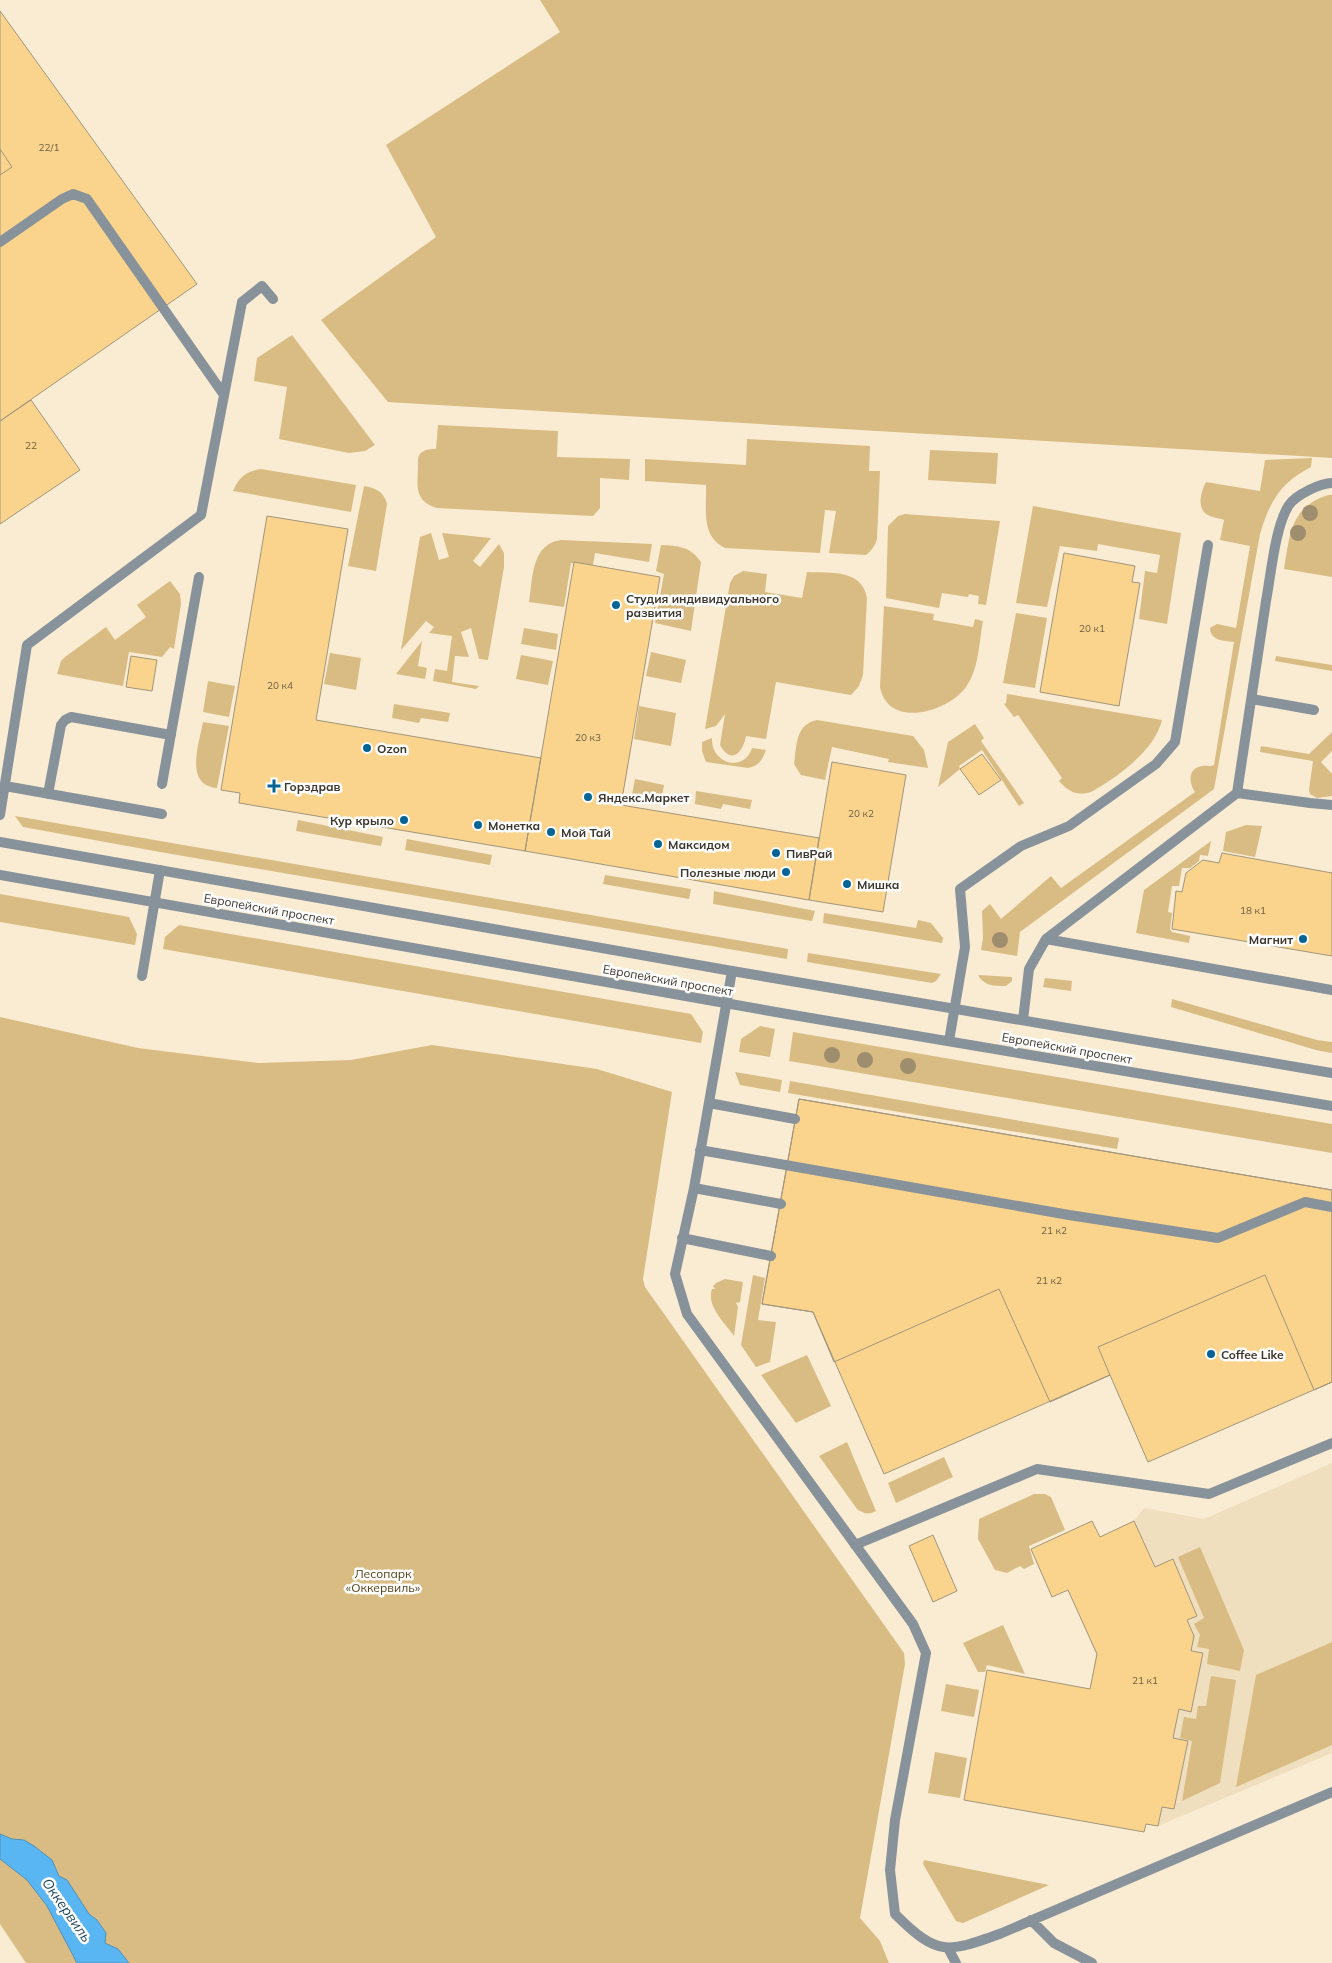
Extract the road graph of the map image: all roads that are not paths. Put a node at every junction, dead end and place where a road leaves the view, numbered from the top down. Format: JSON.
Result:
{"nodes":[{"id":1,"x":0,"y":242,"type":"edge"},
{"id":2,"x":273,"y":299,"type":"dead end"},
{"id":3,"x":224,"y":395,"type":"junction"},
{"id":4,"x":1332,"y":483,"type":"edge"},
{"id":5,"x":1208,"y":545,"type":"dead end"},
{"id":6,"x":200,"y":577,"type":"dead end"},
{"id":7,"x":1252,"y":699,"type":"junction"},
{"id":8,"x":1314,"y":710,"type":"dead end"},
{"id":9,"x":171,"y":735,"type":"junction"},
{"id":10,"x":162,"y":784,"type":"dead end"},
{"id":11,"x":5,"y":786,"type":"junction"},
{"id":12,"x":1237,"y":792,"type":"junction"},
{"id":13,"x":48,"y":794,"type":"junction"},
{"id":14,"x":1332,"y":804,"type":"edge"},
{"id":15,"x":162,"y":814,"type":"dead end"},
{"id":16,"x":0,"y":815,"type":"edge"},
{"id":17,"x":0,"y":842,"type":"edge"},
{"id":18,"x":160,"y":870,"type":"junction"},
{"id":19,"x":0,"y":875,"type":"edge"},
{"id":20,"x":155,"y":902,"type":"junction"},
{"id":21,"x":1046,"y":939,"type":"junction"},
{"id":22,"x":732,"y":971,"type":"junction"},
{"id":23,"x":142,"y":976,"type":"dead end"},
{"id":24,"x":1332,"y":990,"type":"edge"},
{"id":25,"x":726,"y":1003,"type":"junction"},
{"id":26,"x":955,"y":1008,"type":"junction"},
{"id":27,"x":1023,"y":1020,"type":"junction"},
{"id":28,"x":949,"y":1041,"type":"junction"},
{"id":29,"x":1332,"y":1073,"type":"edge"},
{"id":30,"x":709,"y":1103,"type":"junction"},
{"id":31,"x":1332,"y":1106,"type":"edge"},
{"id":32,"x":795,"y":1119,"type":"dead end"},
{"id":33,"x":700,"y":1150,"type":"junction"},
{"id":34,"x":694,"y":1188,"type":"junction"},
{"id":35,"x":781,"y":1204,"type":"dead end"},
{"id":36,"x":1332,"y":1207,"type":"edge"},
{"id":37,"x":682,"y":1238,"type":"junction"},
{"id":38,"x":771,"y":1256,"type":"dead end"},
{"id":39,"x":1332,"y":1443,"type":"edge"},
{"id":40,"x":856,"y":1545,"type":"junction"},
{"id":41,"x":1332,"y":1792,"type":"edge"},
{"id":42,"x":1032,"y":1920,"type":"junction"},
{"id":43,"x":948,"y":1948,"type":"junction"},
{"id":44,"x":956,"y":1963,"type":"edge"},
{"id":45,"x":1092,"y":1963,"type":"edge"}],
"edges":[{"from":1,"to":3,"type":"street"},
{"from":2,"to":3,"type":"street"},
{"from":3,"to":11,"type":"street"},
{"from":4,"to":7,"type":"street"},
{"from":5,"to":26,"type":"street"},
{"from":6,"to":9,"type":"street"},
{"from":7,"to":8,"type":"street"},
{"from":7,"to":12,"type":"street"},
{"from":9,"to":10,"type":"street"},
{"from":9,"to":13,"type":"street"},
{"from":11,"to":13,"type":"street"},
{"from":11,"to":16,"type":"street"},
{"from":12,"to":14,"type":"street"},
{"from":12,"to":21,"type":"street"},
{"from":13,"to":15,"type":"street"},
{"from":17,"to":18,"type":"street","name":"Европейский проспект"},
{"from":18,"to":20,"type":"street"},
{"from":18,"to":22,"type":"street","name":"Европейский проспект"},
{"from":19,"to":20,"type":"street","name":"Европейский проспект"},
{"from":20,"to":23,"type":"street"},
{"from":20,"to":25,"type":"street","name":"Европейский проспект"},
{"from":21,"to":24,"type":"street"},
{"from":21,"to":27,"type":"street"},
{"from":22,"to":25,"type":"street"},
{"from":22,"to":26,"type":"street","name":"Европейский проспект"},
{"from":25,"to":28,"type":"street","name":"Европейский проспект"},
{"from":25,"to":30,"type":"street"},
{"from":26,"to":27,"type":"street","name":"Европейский проспект"},
{"from":26,"to":28,"type":"street"},
{"from":27,"to":29,"type":"street","name":"Европейский проспект"},
{"from":28,"to":31,"type":"street","name":"Европейский проспект"},
{"from":30,"to":32,"type":"street"},
{"from":30,"to":33,"type":"street"},
{"from":33,"to":34,"type":"street"},
{"from":33,"to":36,"type":"street"},
{"from":34,"to":35,"type":"street"},
{"from":34,"to":37,"type":"street"},
{"from":37,"to":38,"type":"street"},
{"from":37,"to":40,"type":"street"},
{"from":39,"to":40,"type":"street"},
{"from":40,"to":43,"type":"street"},
{"from":41,"to":42,"type":"street"},
{"from":42,"to":43,"type":"street"},
{"from":42,"to":45,"type":"street"},
{"from":43,"to":44,"type":"street"}]}
